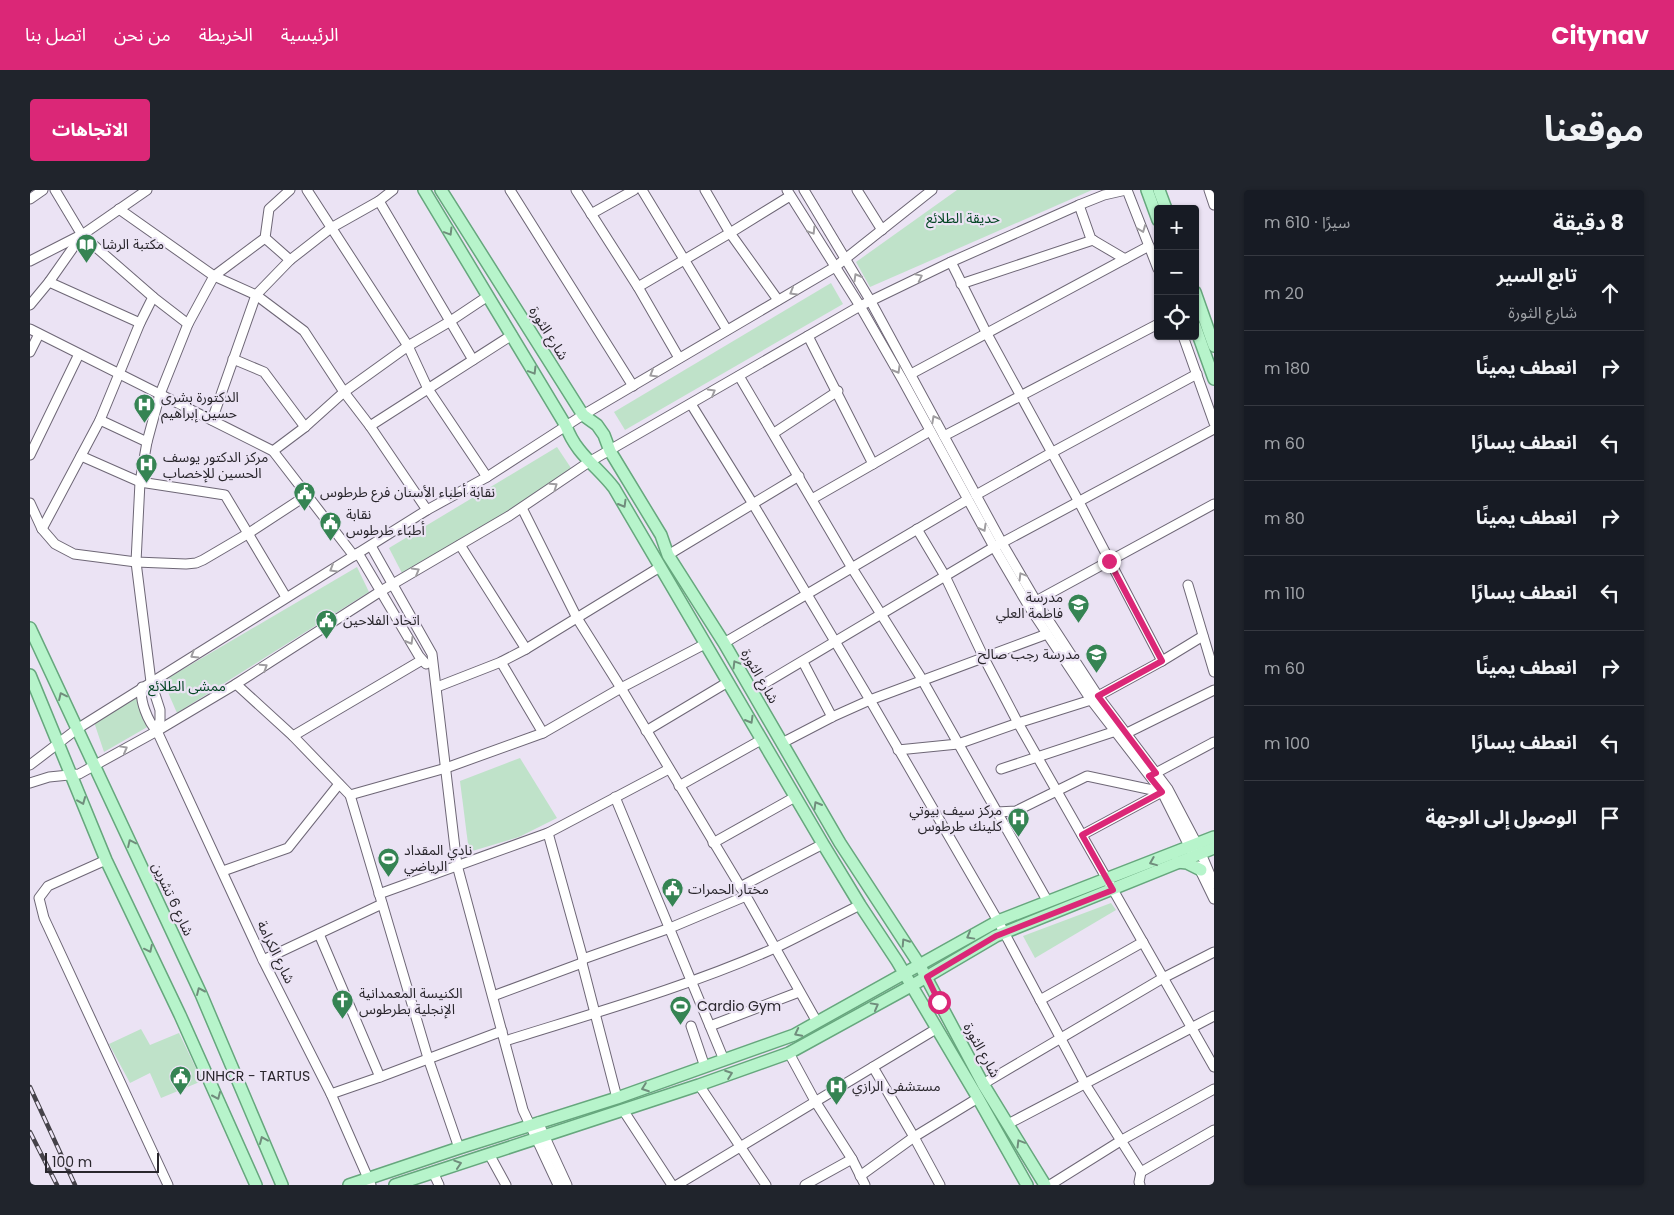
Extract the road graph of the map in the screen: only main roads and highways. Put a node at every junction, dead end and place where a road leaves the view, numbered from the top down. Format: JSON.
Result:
{"nodes":[{"id":1,"x":424,"y":190,"type":"edge"},
{"id":2,"x":441,"y":190,"type":"edge"},
{"id":3,"x":1147,"y":190,"type":"edge"},
{"id":4,"x":1159,"y":190,"type":"edge"},
{"id":5,"x":1165,"y":205,"type":"edge"},
{"id":6,"x":1154,"y":209,"type":"edge"},
{"id":7,"x":1196,"y":295,"type":"edge"},
{"id":8,"x":1199,"y":337,"type":"edge"},
{"id":9,"x":1214,"y":346,"type":"edge"},
{"id":10,"x":1214,"y":379,"type":"edge"},
{"id":11,"x":30,"y":628,"type":"edge"},
{"id":12,"x":30,"y":675,"type":"edge"},
{"id":13,"x":1214,"y":837,"type":"edge"},
{"id":14,"x":1214,"y":848,"type":"edge"},
{"id":15,"x":1195,"y":850,"type":"junction"},
{"id":16,"x":1177,"y":862,"type":"junction"},
{"id":17,"x":1201,"y":870,"type":"road end"},
{"id":18,"x":1110,"y":885,"type":"junction"},
{"id":19,"x":919,"y":964,"type":"junction"},
{"id":20,"x":904,"y":972,"type":"junction"},
{"id":21,"x":927,"y":977,"type":"junction"},
{"id":22,"x":911,"y":986,"type":"junction"},
{"id":23,"x":370,"y":1181,"type":"edge"},
{"id":24,"x":254,"y":1182,"type":"edge"},
{"id":25,"x":282,"y":1185,"type":"edge"},
{"id":26,"x":349,"y":1185,"type":"edge"},
{"id":27,"x":395,"y":1185,"type":"edge"},
{"id":28,"x":1027,"y":1185,"type":"edge"},
{"id":29,"x":1045,"y":1185,"type":"edge"}],
"edges":[{"from":1,"to":20,"type":"main road","name":"شارع الثورة","one_way":true},
{"from":19,"to":2,"type":"main road","name":"شارع الثورة","one_way":true},
{"from":3,"to":6,"type":"main road"},
{"from":4,"to":5,"type":"main road"},
{"from":7,"to":9,"type":"main road"},
{"from":8,"to":10,"type":"main road"},
{"from":25,"to":11,"type":"main road","name":"شارع 6 تشرين","one_way":true},
{"from":12,"to":24,"type":"main road","one_way":true},
{"from":13,"to":15,"type":"main road"},
{"from":14,"to":15,"type":"main road"},
{"from":15,"to":16,"type":"main road"},
{"from":15,"to":18,"type":"main road","one_way":true},
{"from":16,"to":17,"type":"main road"},
{"from":16,"to":18,"type":"main road"},
{"from":18,"to":19,"type":"main road","one_way":true},
{"from":18,"to":21,"type":"main road"},
{"from":19,"to":20,"type":"main road"},
{"from":19,"to":21,"type":"main road","name":"شارع الثورة"},
{"from":20,"to":22,"type":"main road","name":"شارع الثورة"},
{"from":20,"to":23,"type":"main road","one_way":true},
{"from":21,"to":22,"type":"main road"},
{"from":29,"to":21,"type":"main road","name":"شارع الثورة","one_way":true},
{"from":27,"to":22,"type":"main road","one_way":true},
{"from":22,"to":28,"type":"main road","name":"شارع الثورة"},
{"from":23,"to":26,"type":"main road"}]}
